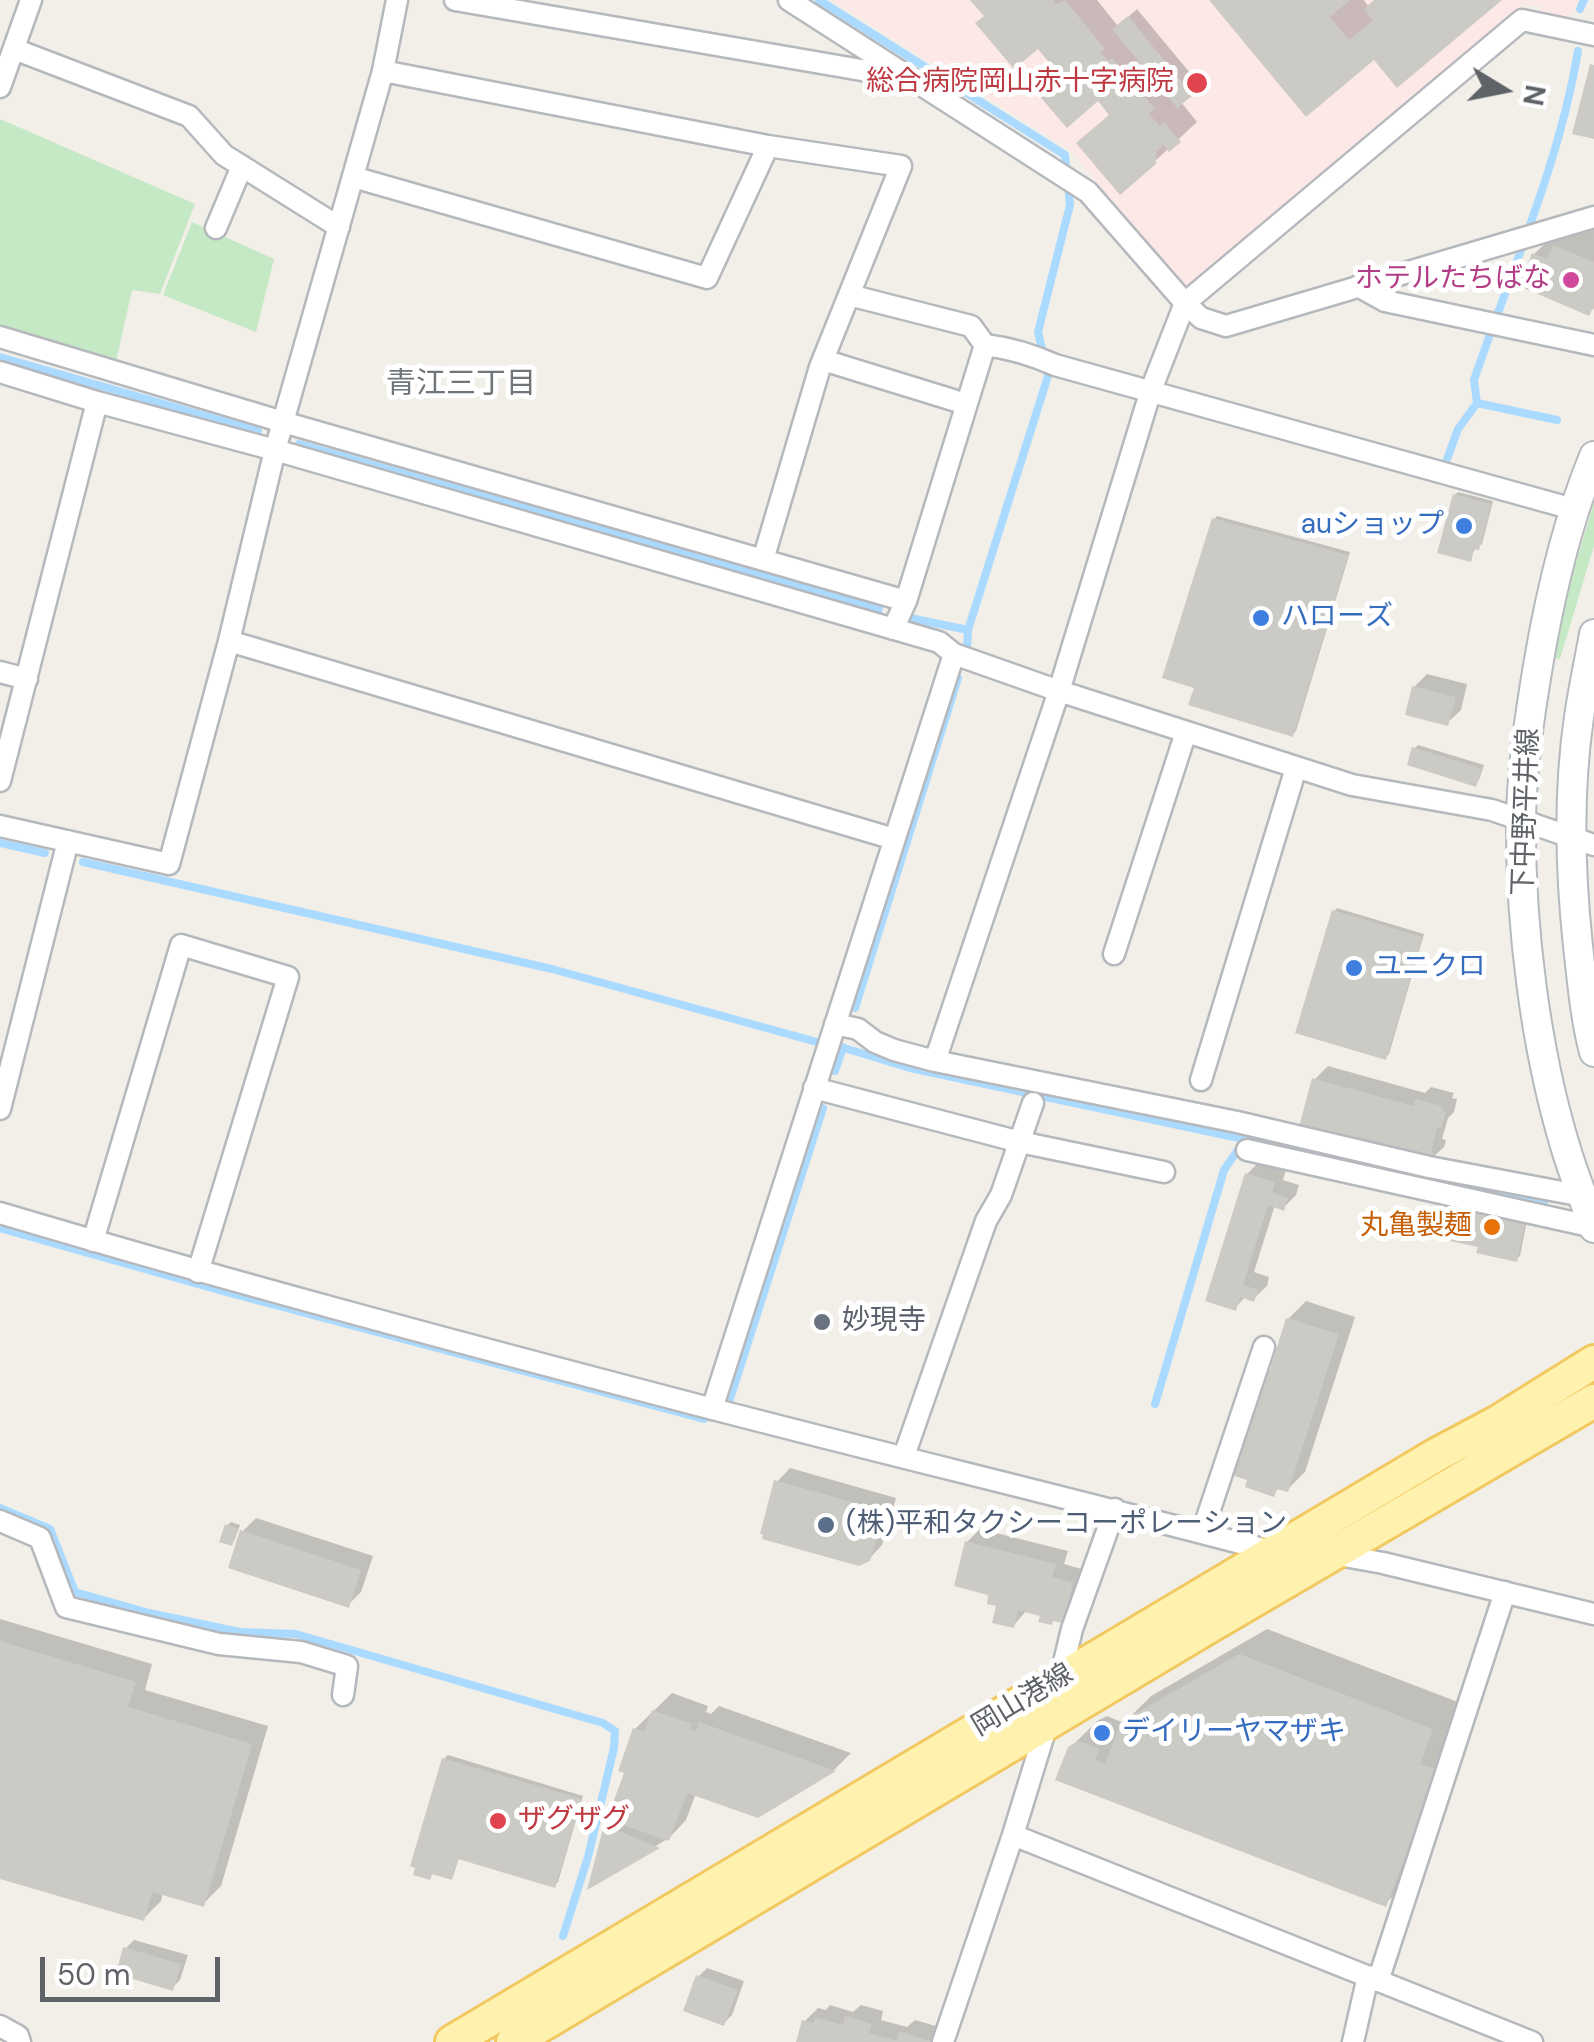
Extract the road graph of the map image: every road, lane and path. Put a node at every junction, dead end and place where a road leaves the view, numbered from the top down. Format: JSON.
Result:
{"nodes":[{"id":1,"x":31,"y":0,"type":"edge"},
{"id":2,"x":397,"y":0,"type":"edge"},
{"id":3,"x":456,"y":0,"type":"edge"},
{"id":4,"x":789,"y":0,"type":"edge"},
{"id":5,"x":1594,"y":35,"type":"edge"},
{"id":6,"x":14,"y":49,"type":"junction"},
{"id":7,"x":383,"y":72,"type":"junction"},
{"id":8,"x":914,"y":79,"type":"junction"},
{"id":9,"x":0,"y":88,"type":"edge"},
{"id":10,"x":768,"y":146,"type":"junction"},
{"id":11,"x":242,"y":166,"type":"junction"},
{"id":12,"x":353,"y":177,"type":"junction"},
{"id":13,"x":1594,"y":217,"type":"edge"},
{"id":14,"x":339,"y":227,"type":"junction"},
{"id":15,"x":216,"y":228,"type":"dead end"},
{"id":16,"x":1358,"y":286,"type":"junction"},
{"id":17,"x":849,"y":295,"type":"junction"},
{"id":18,"x":1184,"y":302,"type":"junction"},
{"id":19,"x":0,"y":337,"type":"edge"},
{"id":20,"x":986,"y":345,"type":"junction"},
{"id":21,"x":1594,"y":345,"type":"edge"},
{"id":22,"x":823,"y":360,"type":"junction"},
{"id":23,"x":0,"y":372,"type":"edge"},
{"id":24,"x":1152,"y":390,"type":"junction"},
{"id":25,"x":97,"y":402,"type":"junction"},
{"id":26,"x":966,"y":404,"type":"junction"},
{"id":27,"x":283,"y":422,"type":"junction"},
{"id":28,"x":275,"y":450,"type":"junction"},
{"id":29,"x":1594,"y":456,"type":"edge"},
{"id":30,"x":1574,"y":509,"type":"junction"},
{"id":31,"x":763,"y":560,"type":"junction"},
{"id":32,"x":906,"y":601,"type":"junction"},
{"id":33,"x":893,"y":629,"type":"junction"},
{"id":34,"x":1594,"y":634,"type":"edge"},
{"id":35,"x":229,"y":641,"type":"junction"},
{"id":36,"x":954,"y":654,"type":"junction"},
{"id":37,"x":0,"y":672,"type":"edge"},
{"id":38,"x":27,"y":679,"type":"junction"},
{"id":39,"x":1058,"y":690,"type":"junction"},
{"id":40,"x":1186,"y":732,"type":"junction"},
{"id":41,"x":1296,"y":768,"type":"junction"},
{"id":42,"x":0,"y":781,"type":"edge"},
{"id":43,"x":1521,"y":820,"type":"junction"},
{"id":44,"x":0,"y":826,"type":"edge"},
{"id":45,"x":894,"y":839,"type":"junction"},
{"id":46,"x":68,"y":841,"type":"junction"},
{"id":47,"x":1583,"y":841,"type":"edge"},
{"id":48,"x":1114,"y":954,"type":"dead end"},
{"id":49,"x":834,"y":1024,"type":"junction"},
{"id":50,"x":1594,"y":1052,"type":"edge"},
{"id":51,"x":935,"y":1060,"type":"junction"},
{"id":52,"x":1201,"y":1080,"type":"dead end"},
{"id":53,"x":814,"y":1088,"type":"junction"},
{"id":54,"x":1032,"y":1103,"type":"dead end"},
{"id":55,"x":0,"y":1109,"type":"edge"},
{"id":56,"x":1020,"y":1142,"type":"junction"},
{"id":57,"x":1247,"y":1150,"type":"dead end"},
{"id":58,"x":1164,"y":1172,"type":"dead end"},
{"id":59,"x":1583,"y":1196,"type":"junction"},
{"id":60,"x":0,"y":1213,"type":"edge"},
{"id":61,"x":1594,"y":1228,"type":"edge"},
{"id":62,"x":93,"y":1241,"type":"junction"},
{"id":63,"x":198,"y":1272,"type":"junction"},
{"id":64,"x":1264,"y":1346,"type":"dead end"},
{"id":65,"x":1594,"y":1362,"type":"edge"},
{"id":66,"x":1594,"y":1401,"type":"edge"},
{"id":67,"x":712,"y":1409,"type":"junction"},
{"id":68,"x":904,"y":1456,"type":"junction"},
{"id":69,"x":1115,"y":1510,"type":"junction"},
{"id":70,"x":0,"y":1521,"type":"edge"},
{"id":71,"x":1202,"y":1533,"type":"junction"},
{"id":72,"x":1274,"y":1552,"type":"junction"},
{"id":73,"x":1333,"y":1554,"type":"junction"},
{"id":74,"x":1506,"y":1592,"type":"junction"},
{"id":75,"x":1594,"y":1614,"type":"edge"},
{"id":76,"x":1060,"y":1678,"type":"junction"},
{"id":77,"x":344,"y":1694,"type":"dead end"},
{"id":78,"x":1047,"y":1724,"type":"junction"},
{"id":79,"x":1012,"y":1835,"type":"junction"},
{"id":80,"x":1373,"y":1979,"type":"junction"},
{"id":81,"x":0,"y":2026,"type":"edge"},
{"id":82,"x":528,"y":2028,"type":"edge"},
{"id":83,"x":20,"y":2042,"type":"edge"},
{"id":84,"x":452,"y":2042,"type":"edge"},
{"id":85,"x":943,"y":2042,"type":"edge"},
{"id":86,"x":1353,"y":2042,"type":"edge"},
{"id":87,"x":1532,"y":2042,"type":"edge"}],
"edges":[{"from":1,"to":6,"type":"street"},
{"from":2,"to":7,"type":"street"},
{"from":3,"to":8,"type":"street"},
{"from":4,"to":8,"type":"street"},
{"from":5,"to":18,"type":"street"},
{"from":6,"to":9,"type":"street"},
{"from":6,"to":11,"type":"street"},
{"from":7,"to":10,"type":"street"},
{"from":7,"to":12,"type":"street"},
{"from":8,"to":18,"type":"street"},
{"from":10,"to":12,"type":"street"},
{"from":10,"to":17,"type":"street"},
{"from":11,"to":14,"type":"street"},
{"from":11,"to":15,"type":"street"},
{"from":12,"to":14,"type":"street"},
{"from":13,"to":16,"type":"street"},
{"from":14,"to":27,"type":"street"},
{"from":16,"to":18,"type":"street"},
{"from":16,"to":21,"type":"street"},
{"from":17,"to":20,"type":"street"},
{"from":17,"to":22,"type":"street"},
{"from":18,"to":24,"type":"street"},
{"from":19,"to":27,"type":"street"},
{"from":20,"to":24,"type":"street"},
{"from":20,"to":26,"type":"street"},
{"from":22,"to":26,"type":"street"},
{"from":22,"to":31,"type":"street"},
{"from":23,"to":25,"type":"street"},
{"from":24,"to":30,"type":"street"},
{"from":24,"to":39,"type":"street"},
{"from":25,"to":28,"type":"street"},
{"from":25,"to":38,"type":"street"},
{"from":26,"to":32,"type":"street"},
{"from":27,"to":28,"type":"street"},
{"from":27,"to":31,"type":"street"},
{"from":28,"to":33,"type":"street"},
{"from":28,"to":35,"type":"street"},
{"from":29,"to":30,"type":"street","name":"下中野平井線"},
{"from":30,"to":43,"type":"street","name":"下中野平井線"},
{"from":31,"to":32,"type":"street"},
{"from":32,"to":33,"type":"street"},
{"from":33,"to":36,"type":"street"},
{"from":34,"to":47,"type":"street","name":"下中野平井線"},
{"from":35,"to":45,"type":"street"},
{"from":35,"to":46,"type":"street"},
{"from":36,"to":39,"type":"street"},
{"from":36,"to":45,"type":"street"},
{"from":37,"to":38,"type":"street"},
{"from":38,"to":42,"type":"street"},
{"from":39,"to":40,"type":"street"},
{"from":39,"to":51,"type":"street"},
{"from":40,"to":41,"type":"street"},
{"from":40,"to":48,"type":"street"},
{"from":41,"to":43,"type":"street"},
{"from":41,"to":52,"type":"street"},
{"from":43,"to":47,"type":"street"},
{"from":43,"to":59,"type":"street","name":"下中野平井線"},
{"from":44,"to":46,"type":"street"},
{"from":45,"to":49,"type":"street"},
{"from":46,"to":55,"type":"street"},
{"from":47,"to":50,"type":"street","name":"下中野平井線"},
{"from":49,"to":51,"type":"street"},
{"from":49,"to":53,"type":"street"},
{"from":51,"to":59,"type":"street"},
{"from":53,"to":56,"type":"street"},
{"from":53,"to":67,"type":"street"},
{"from":54,"to":56,"type":"street"},
{"from":56,"to":58,"type":"street"},
{"from":56,"to":68,"type":"street"},
{"from":57,"to":61,"type":"street"},
{"from":59,"to":61,"type":"street","name":"下中野平井線"},
{"from":60,"to":62,"type":"street"},
{"from":62,"to":63,"type":"street"},
{"from":62,"to":63,"type":"street"},
{"from":63,"to":67,"type":"street"},
{"from":64,"to":71,"type":"street"},
{"from":65,"to":72,"type":"main road","name":"岡山港線"},
{"from":66,"to":73,"type":"main road","name":"岡山港線"},
{"from":67,"to":68,"type":"street"},
{"from":68,"to":69,"type":"street"},
{"from":69,"to":71,"type":"street"},
{"from":69,"to":76,"type":"street"},
{"from":70,"to":77,"type":"street"},
{"from":71,"to":72,"type":"street"},
{"from":72,"to":76,"type":"main road","name":"岡山港線"},
{"from":73,"to":74,"type":"street"},
{"from":73,"to":78,"type":"main road","name":"岡山港線"},
{"from":74,"to":75,"type":"street"},
{"from":74,"to":80,"type":"street"},
{"from":76,"to":78,"type":"street"},
{"from":76,"to":82,"type":"main road","name":"岡山港線"},
{"from":78,"to":79,"type":"street"},
{"from":78,"to":82,"type":"main road","name":"岡山港線"},
{"from":79,"to":80,"type":"street"},
{"from":79,"to":85,"type":"street"},
{"from":80,"to":86,"type":"street"},
{"from":80,"to":87,"type":"street"},
{"from":81,"to":83,"type":"street"},
{"from":82,"to":84,"type":"main road","name":"岡山港線"}]}
